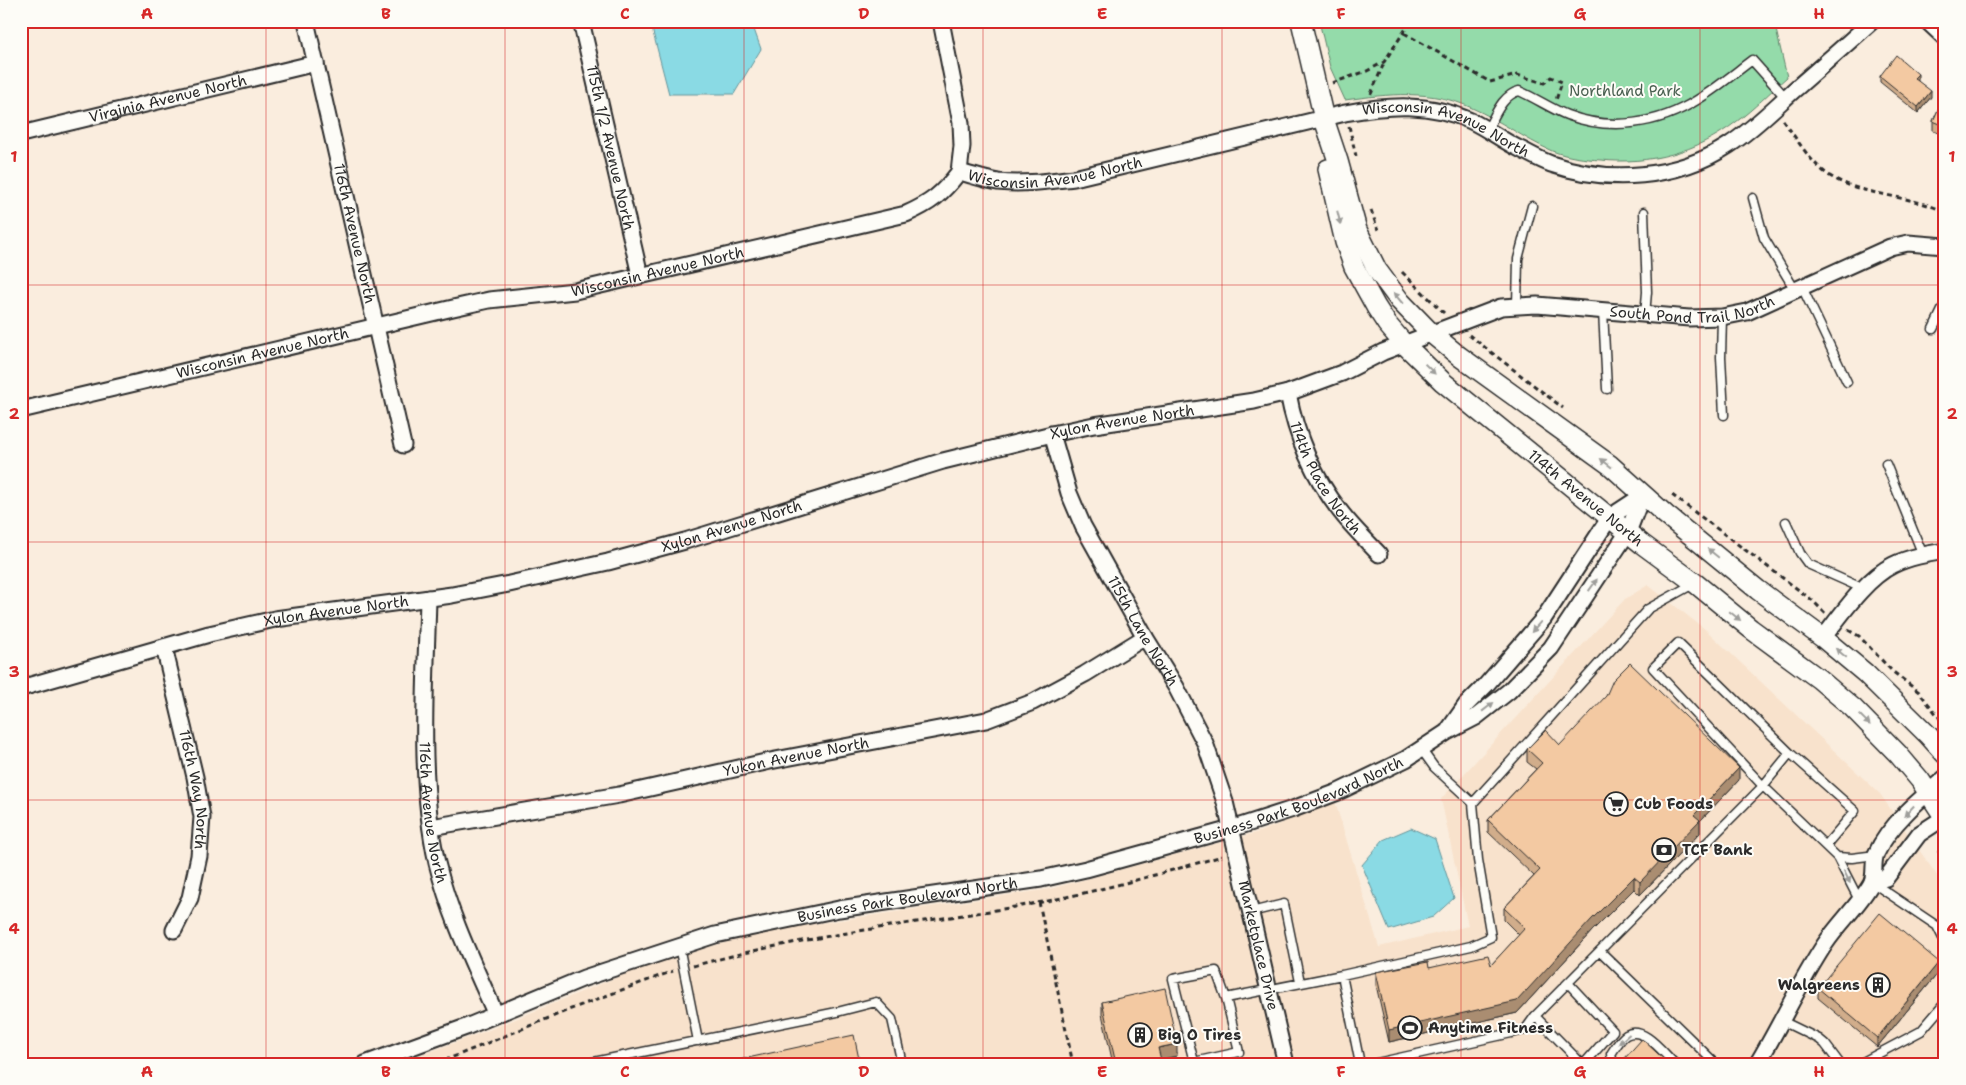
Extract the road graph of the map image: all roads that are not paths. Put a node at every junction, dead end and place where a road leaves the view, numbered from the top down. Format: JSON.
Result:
{"nodes":[{"id":1,"x":306,"y":21,"type":"edge"},
{"id":2,"x":581,"y":21,"type":"edge"},
{"id":3,"x":941,"y":21,"type":"edge"},
{"id":4,"x":1300,"y":21,"type":"edge"},
{"id":5,"x":1872,"y":21,"type":"edge"},
{"id":6,"x":1927,"y":21,"type":"edge"},
{"id":7,"x":1945,"y":38,"type":"edge"},
{"id":8,"x":316,"y":64,"type":"junction"},
{"id":9,"x":1781,"y":102,"type":"junction"},
{"id":10,"x":1324,"y":118,"type":"junction"},
{"id":11,"x":1487,"y":130,"type":"junction"},
{"id":12,"x":21,"y":134,"type":"edge"},
{"id":13,"x":960,"y":172,"type":"junction"},
{"id":14,"x":1753,"y":198,"type":"dead end"},
{"id":15,"x":1532,"y":206,"type":"dead end"},
{"id":16,"x":1644,"y":212,"type":"dead end"},
{"id":17,"x":1945,"y":246,"type":"edge"},
{"id":18,"x":640,"y":275,"type":"junction"},
{"id":19,"x":1798,"y":288,"type":"junction"},
{"id":20,"x":1945,"y":304,"type":"edge"},
{"id":21,"x":1517,"y":306,"type":"junction"},
{"id":22,"x":1603,"y":311,"type":"junction"},
{"id":23,"x":1645,"y":314,"type":"junction"},
{"id":24,"x":1722,"y":317,"type":"junction"},
{"id":25,"x":375,"y":326,"type":"junction"},
{"id":26,"x":1933,"y":329,"type":"dead end"},
{"id":27,"x":1432,"y":333,"type":"junction"},
{"id":28,"x":1404,"y":344,"type":"junction"},
{"id":29,"x":1847,"y":382,"type":"dead end"},
{"id":30,"x":1607,"y":389,"type":"dead end"},
{"id":31,"x":1288,"y":392,"type":"junction"},
{"id":32,"x":21,"y":410,"type":"edge"},
{"id":33,"x":1724,"y":415,"type":"dead end"},
{"id":34,"x":1052,"y":434,"type":"junction"},
{"id":35,"x":403,"y":445,"type":"dead end"},
{"id":36,"x":1886,"y":464,"type":"dead end"},
{"id":37,"x":1642,"y":496,"type":"junction"},
{"id":38,"x":1610,"y":517,"type":"junction"},
{"id":39,"x":1786,"y":522,"type":"dead end"},
{"id":40,"x":1628,"y":532,"type":"junction"},
{"id":41,"x":1945,"y":551,"type":"edge"},
{"id":42,"x":1379,"y":554,"type":"dead end"},
{"id":43,"x":1922,"y":555,"type":"junction"},
{"id":44,"x":1695,"y":583,"type":"junction"},
{"id":45,"x":1864,"y":588,"type":"junction"},
{"id":46,"x":428,"y":598,"type":"junction"},
{"id":47,"x":1145,"y":637,"type":"junction"},
{"id":48,"x":1823,"y":638,"type":"junction"},
{"id":49,"x":164,"y":647,"type":"junction"},
{"id":50,"x":21,"y":688,"type":"edge"},
{"id":51,"x":1447,"y":732,"type":"junction"},
{"id":52,"x":1421,"y":749,"type":"junction"},
{"id":53,"x":1790,"y":753,"type":"junction"},
{"id":54,"x":1945,"y":754,"type":"edge"},
{"id":55,"x":1945,"y":778,"type":"edge"},
{"id":56,"x":1763,"y":786,"type":"junction"},
{"id":57,"x":1928,"y":793,"type":"junction"},
{"id":58,"x":1473,"y":803,"type":"junction"},
{"id":59,"x":1945,"y":818,"type":"edge"},
{"id":60,"x":431,"y":826,"type":"junction"},
{"id":61,"x":1232,"y":829,"type":"junction"},
{"id":62,"x":1826,"y":845,"type":"junction"},
{"id":63,"x":1876,"y":855,"type":"junction"},
{"id":64,"x":1837,"y":856,"type":"junction"},
{"id":65,"x":1872,"y":882,"type":"junction"},
{"id":66,"x":1858,"y":900,"type":"junction"},
{"id":67,"x":1251,"y":912,"type":"junction"},
{"id":68,"x":174,"y":930,"type":"dead end"},
{"id":69,"x":1945,"y":942,"type":"edge"},
{"id":70,"x":679,"y":946,"type":"junction"},
{"id":71,"x":1600,"y":951,"type":"junction"},
{"id":72,"x":1342,"y":975,"type":"junction"},
{"id":73,"x":1300,"y":982,"type":"junction"},
{"id":74,"x":1568,"y":983,"type":"junction"},
{"id":75,"x":1269,"y":989,"type":"junction"},
{"id":76,"x":1226,"y":998,"type":"junction"},
{"id":77,"x":1945,"y":1003,"type":"edge"},
{"id":78,"x":496,"y":1015,"type":"junction"},
{"id":79,"x":1535,"y":1016,"type":"junction"},
{"id":80,"x":1782,"y":1021,"type":"junction"},
{"id":81,"x":698,"y":1041,"type":"junction"},
{"id":82,"x":393,"y":1060,"type":"edge"},
{"id":83,"x":1386,"y":1062,"type":"edge"},
{"id":84,"x":365,"y":1064,"type":"edge"},
{"id":85,"x":584,"y":1064,"type":"edge"},
{"id":86,"x":902,"y":1064,"type":"edge"},
{"id":87,"x":1286,"y":1064,"type":"edge"},
{"id":88,"x":1360,"y":1064,"type":"edge"},
{"id":89,"x":1372,"y":1064,"type":"edge"},
{"id":90,"x":1583,"y":1064,"type":"edge"},
{"id":91,"x":1613,"y":1064,"type":"edge"},
{"id":92,"x":1675,"y":1064,"type":"edge"},
{"id":93,"x":1716,"y":1064,"type":"edge"},
{"id":94,"x":1757,"y":1064,"type":"edge"},
{"id":95,"x":1840,"y":1064,"type":"edge"},
{"id":96,"x":1859,"y":1064,"type":"edge"}],
"edges":[{"from":1,"to":8,"type":"street","name":"116th Avenue North"},
{"from":2,"to":18,"type":"street","name":"115th 1/2 Avenue North"},
{"from":3,"to":13,"type":"street"},
{"from":4,"to":10,"type":"street","name":"114th Avenue North"},
{"from":5,"to":9,"type":"street","name":"Wisconsin Avenue North"},
{"from":6,"to":7,"type":"street"},
{"from":8,"to":12,"type":"street","name":"Virginia Avenue North"},
{"from":8,"to":25,"type":"street","name":"116th Avenue North"},
{"from":9,"to":11,"type":"street","name":"Wisconsin Avenue North"},
{"from":9,"to":11,"type":"lane"},
{"from":10,"to":11,"type":"street","name":"Wisconsin Avenue North"},
{"from":10,"to":13,"type":"street","name":"Wisconsin Avenue North"},
{"from":27,"to":10,"type":"street","name":"114th Avenue North","one_way":true},
{"from":10,"to":28,"type":"street","name":"114th Avenue North","one_way":true},
{"from":13,"to":18,"type":"street","name":"Wisconsin Avenue North"},
{"from":14,"to":19,"type":"lane"},
{"from":15,"to":21,"type":"lane"},
{"from":16,"to":23,"type":"lane"},
{"from":17,"to":19,"type":"street","name":"South Pond Trail North"},
{"from":18,"to":25,"type":"street","name":"Wisconsin Avenue North"},
{"from":19,"to":24,"type":"street","name":"South Pond Trail North"},
{"from":19,"to":29,"type":"lane"},
{"from":20,"to":26,"type":"lane"},
{"from":21,"to":22,"type":"street","name":"South Pond Trail North"},
{"from":21,"to":27,"type":"street","name":"South Pond Trail North"},
{"from":22,"to":23,"type":"street","name":"South Pond Trail North"},
{"from":22,"to":30,"type":"lane"},
{"from":23,"to":24,"type":"street","name":"South Pond Trail North"},
{"from":24,"to":33,"type":"lane"},
{"from":25,"to":32,"type":"street","name":"Wisconsin Avenue North"},
{"from":25,"to":35,"type":"street","name":"116th Avenue North"},
{"from":27,"to":28,"type":"street","name":"Xylon Avenue North"},
{"from":37,"to":27,"type":"street","name":"114th Avenue North","one_way":true},
{"from":28,"to":31,"type":"street","name":"Xylon Avenue North"},
{"from":28,"to":38,"type":"street","name":"114th Avenue North","one_way":true},
{"from":31,"to":34,"type":"street","name":"Xylon Avenue North"},
{"from":31,"to":42,"type":"street","name":"114th Place North"},
{"from":34,"to":46,"type":"street","name":"Xylon Avenue North"},
{"from":34,"to":47,"type":"street","name":"115th Lane North"},
{"from":36,"to":43,"type":"lane"},
{"from":37,"to":38,"type":"street","name":"Business Park Boulevard North"},
{"from":37,"to":40,"type":"street","name":"Business Park Boulevard North"},
{"from":48,"to":37,"type":"street","name":"114th Avenue North","one_way":true},
{"from":38,"to":40,"type":"street","name":"114th Avenue North"},
{"from":38,"to":51,"type":"street","name":"Business Park Boulevard North","one_way":true},
{"from":39,"to":45,"type":"lane"},
{"from":40,"to":44,"type":"street","name":"114th Avenue North"},
{"from":51,"to":40,"type":"street","name":"Business Park Boulevard North","one_way":true},
{"from":41,"to":43,"type":"street"},
{"from":43,"to":45,"type":"street"},
{"from":44,"to":57,"type":"street","name":"114th Avenue North","one_way":true},
{"from":44,"to":58,"type":"lane"},
{"from":45,"to":48,"type":"street"},
{"from":46,"to":49,"type":"street","name":"Xylon Avenue North"},
{"from":46,"to":60,"type":"street","name":"116th Avenue North"},
{"from":47,"to":60,"type":"street","name":"Yukon Avenue North"},
{"from":47,"to":61,"type":"street","name":"115th Lane North"},
{"from":54,"to":48,"type":"street","name":"114th Avenue North","one_way":true},
{"from":49,"to":50,"type":"street","name":"Xylon Avenue North"},
{"from":49,"to":68,"type":"street","name":"116th Way North"},
{"from":51,"to":52,"type":"street","name":"Business Park Boulevard North"},
{"from":52,"to":58,"type":"lane"},
{"from":52,"to":61,"type":"street","name":"Business Park Boulevard North"},
{"from":53,"to":56,"type":"lane"},
{"from":53,"to":56,"type":"lane"},
{"from":53,"to":62,"type":"lane"},
{"from":55,"to":57,"type":"street"},
{"from":56,"to":62,"type":"lane"},
{"from":56,"to":71,"type":"lane"},
{"from":57,"to":59,"type":"street","name":"114th Avenue North"},
{"from":57,"to":63,"type":"street","one_way":true},
{"from":58,"to":72,"type":"lane"},
{"from":59,"to":65,"type":"street"},
{"from":60,"to":78,"type":"street","name":"116th Avenue North"},
{"from":61,"to":67,"type":"street","name":"Marketplace Drive"},
{"from":61,"to":70,"type":"street","name":"Business Park Boulevard North"},
{"from":62,"to":64,"type":"lane"},
{"from":63,"to":64,"type":"lane"},
{"from":63,"to":65,"type":"street"},
{"from":64,"to":66,"type":"lane","one_way":true},
{"from":65,"to":66,"type":"street"},
{"from":65,"to":69,"type":"lane"},
{"from":66,"to":80,"type":"street"},
{"from":67,"to":73,"type":"lane"},
{"from":67,"to":75,"type":"street","name":"Marketplace Drive"},
{"from":70,"to":78,"type":"street","name":"Business Park Boulevard North"},
{"from":70,"to":81,"type":"lane"},
{"from":71,"to":74,"type":"lane"},
{"from":71,"to":93,"type":"lane"},
{"from":72,"to":73,"type":"lane"},
{"from":72,"to":88,"type":"lane"},
{"from":73,"to":75,"type":"lane"},
{"from":74,"to":79,"type":"lane"},
{"from":74,"to":90,"type":"lane"},
{"from":75,"to":76,"type":"lane"},
{"from":75,"to":87,"type":"street","name":"Marketplace Drive"},
{"from":76,"to":76,"type":"lane"},
{"from":77,"to":96,"type":"lane"},
{"from":78,"to":82,"type":"street","name":"Business Park Boulevard North"},
{"from":79,"to":83,"type":"lane"},
{"from":79,"to":90,"type":"lane"},
{"from":80,"to":94,"type":"street"},
{"from":80,"to":95,"type":"lane"},
{"from":81,"to":85,"type":"lane"},
{"from":81,"to":86,"type":"lane"},
{"from":82,"to":84,"type":"street","name":"Business Park Boulevard North"},
{"from":83,"to":89,"type":"lane"},
{"from":92,"to":91,"type":"lane","one_way":true}]}
